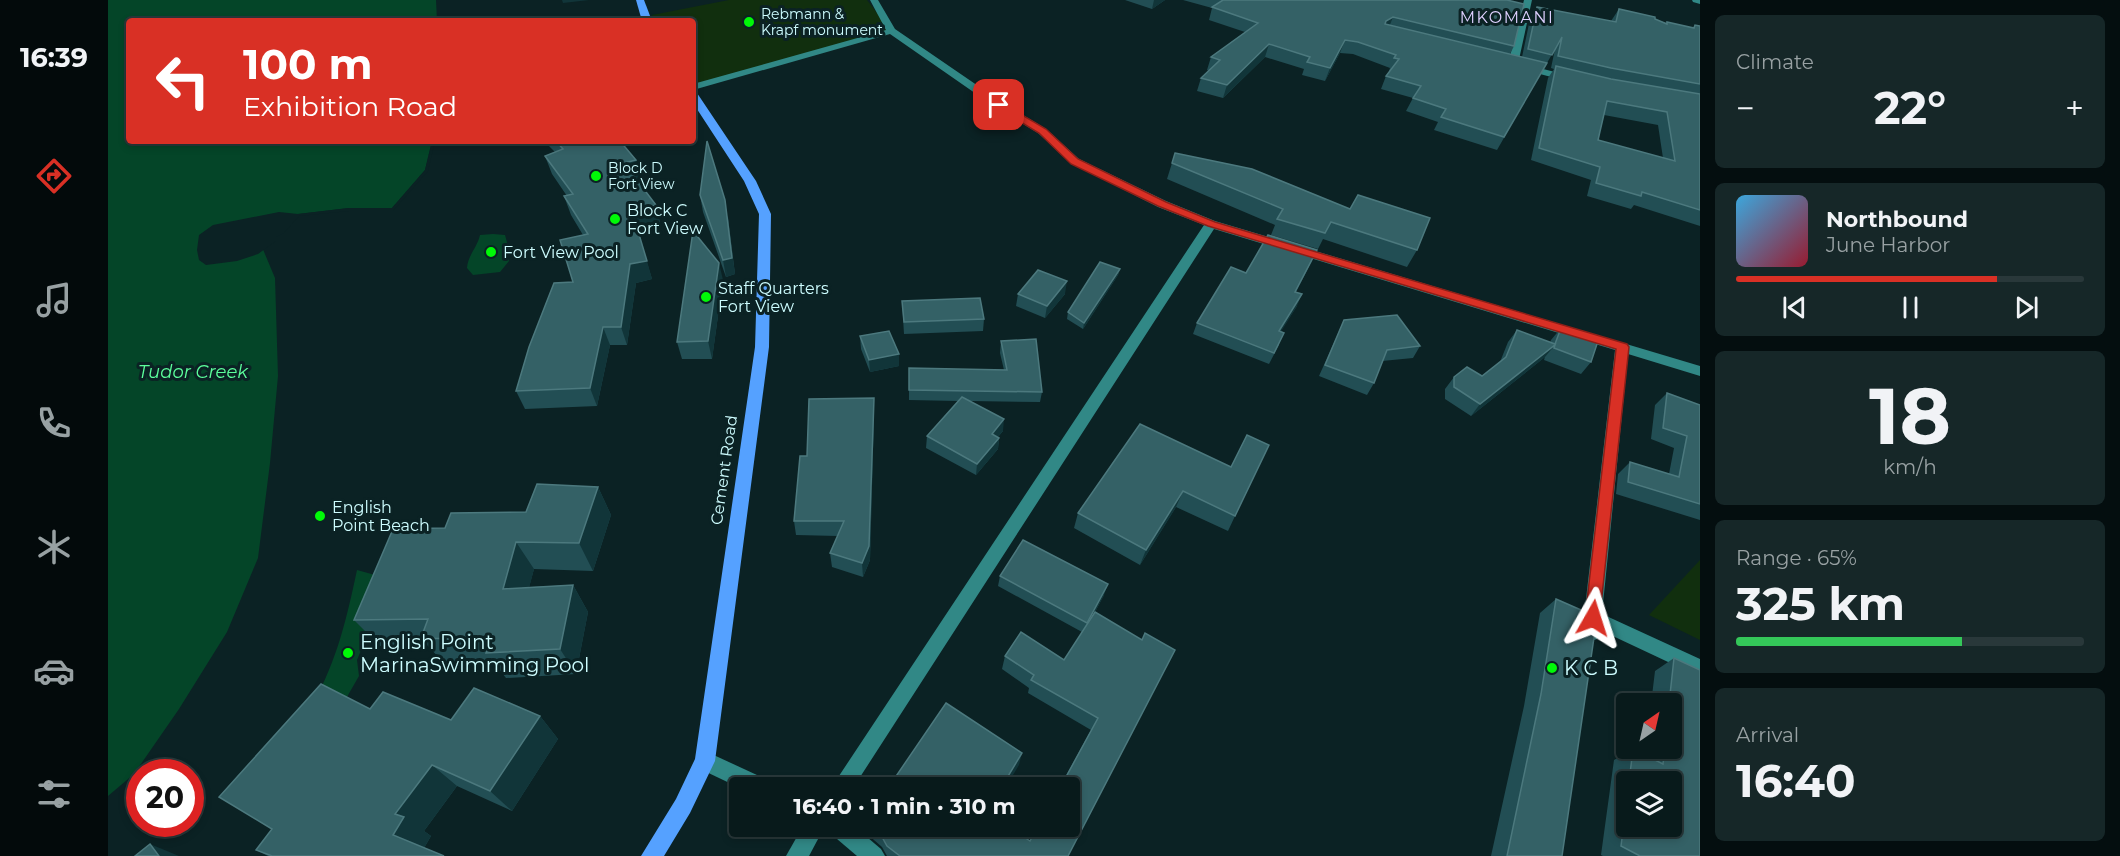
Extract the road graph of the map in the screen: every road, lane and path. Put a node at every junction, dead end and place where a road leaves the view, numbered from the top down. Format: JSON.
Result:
{"nodes":[{"id":1,"x":640,"y":0,"type":"edge"},
{"id":2,"x":874,"y":0,"type":"edge"},
{"id":3,"x":1526,"y":0,"type":"edge"},
{"id":4,"x":1533,"y":0,"type":"edge"},
{"id":5,"x":646,"y":18,"type":"edge"},
{"id":6,"x":891,"y":30,"type":"junction"},
{"id":7,"x":1501,"y":61,"type":"edge"},
{"id":8,"x":1513,"y":64,"type":"junction"},
{"id":9,"x":1580,"y":81,"type":"edge"},
{"id":10,"x":696,"y":86,"type":"edge"},
{"id":11,"x":696,"y":100,"type":"edge"},
{"id":12,"x":1212,"y":224,"type":"junction"},
{"id":13,"x":1622,"y":347,"type":"junction"},
{"id":14,"x":1700,"y":371,"type":"edge"},
{"id":15,"x":1593,"y":618,"type":"junction"},
{"id":16,"x":1588,"y":652,"type":"edge"},
{"id":17,"x":1700,"y":668,"type":"edge"},
{"id":18,"x":705,"y":761,"type":"junction"},
{"id":19,"x":739,"y":777,"type":"edge"},
{"id":20,"x":848,"y":777,"type":"edge"},
{"id":21,"x":808,"y":837,"type":"edge"},
{"id":22,"x":851,"y":837,"type":"edge"},
{"id":23,"x":652,"y":856,"type":"edge"},
{"id":24,"x":797,"y":856,"type":"edge"},
{"id":25,"x":874,"y":856,"type":"edge"}],
"edges":[{"from":1,"to":5,"type":"main road"},
{"from":2,"to":6,"type":"street"},
{"from":3,"to":4,"type":"street"},
{"from":3,"to":8,"type":"street"},
{"from":6,"to":10,"type":"street"},
{"from":6,"to":12,"type":"street"},
{"from":7,"to":8,"type":"street"},
{"from":8,"to":9,"type":"street"},
{"from":11,"to":18,"type":"main road","name":"Cement Road"},
{"from":12,"to":13,"type":"street"},
{"from":12,"to":20,"type":"street"},
{"from":13,"to":14,"type":"street"},
{"from":13,"to":15,"type":"street"},
{"from":15,"to":16,"type":"street"},
{"from":15,"to":17,"type":"street"},
{"from":18,"to":19,"type":"street"},
{"from":18,"to":23,"type":"main road","name":"Cement Road"},
{"from":21,"to":24,"type":"street"},
{"from":22,"to":25,"type":"street"}]}
